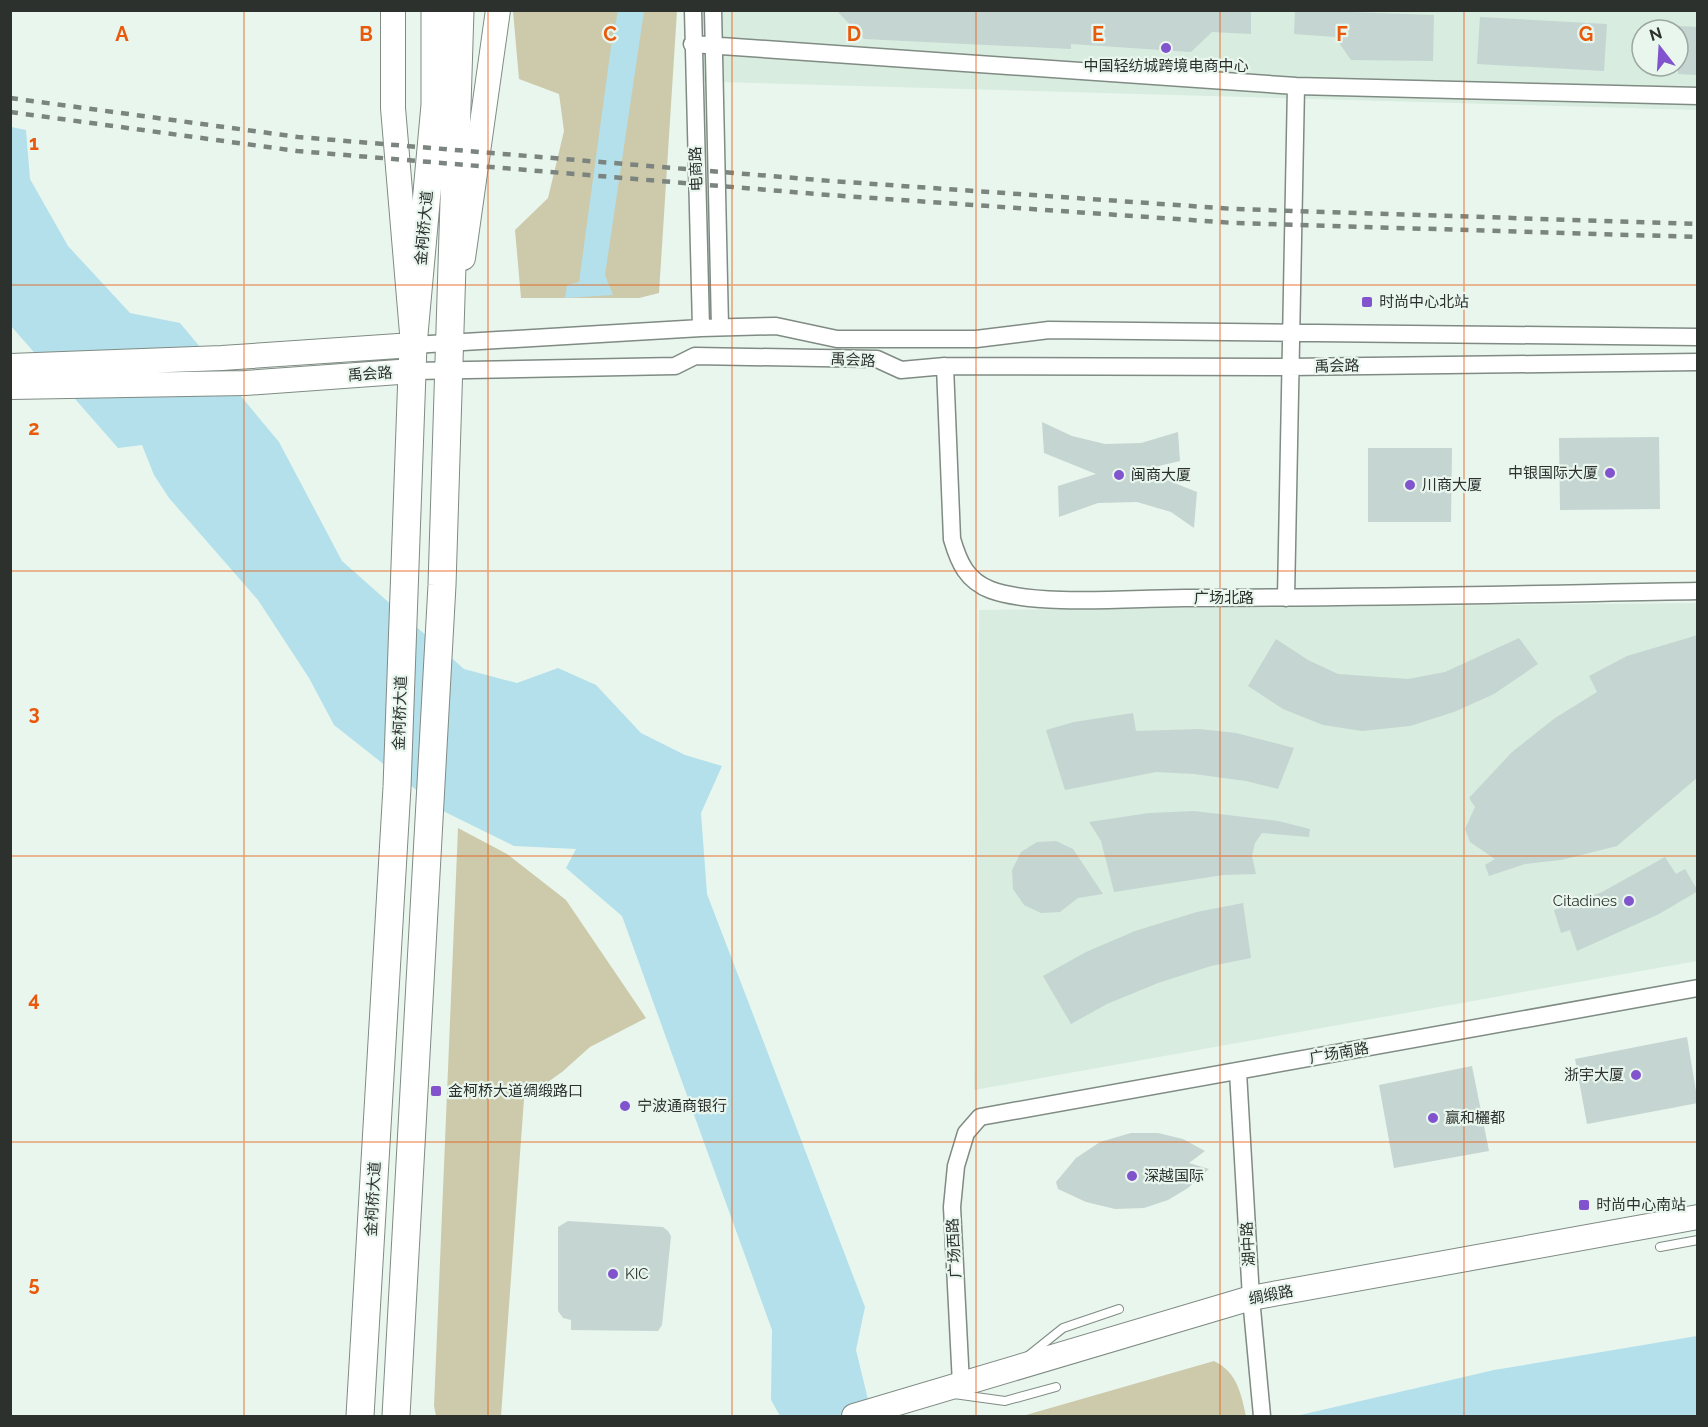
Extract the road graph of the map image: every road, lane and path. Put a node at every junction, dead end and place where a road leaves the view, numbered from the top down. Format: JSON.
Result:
{"nodes":[{"id":1,"x":393,"y":10,"type":"edge"},
{"id":2,"x":435,"y":10,"type":"edge"},
{"id":3,"x":460,"y":10,"type":"edge"},
{"id":4,"x":498,"y":10,"type":"edge"},
{"id":5,"x":693,"y":10,"type":"edge"},
{"id":6,"x":713,"y":10,"type":"edge"},
{"id":7,"x":692,"y":44,"type":"junction"},
{"id":8,"x":712,"y":47,"type":"junction"},
{"id":9,"x":1296,"y":86,"type":"junction"},
{"id":10,"x":1698,"y":96,"type":"edge"},
{"id":11,"x":720,"y":327,"type":"junction"},
{"id":12,"x":701,"y":328,"type":"junction"},
{"id":13,"x":1292,"y":333,"type":"junction"},
{"id":14,"x":1698,"y":337,"type":"edge"},
{"id":15,"x":451,"y":357,"type":"junction"},
{"id":16,"x":413,"y":358,"type":"junction"},
{"id":17,"x":1698,"y":362,"type":"edge"},
{"id":18,"x":20,"y":365,"type":"edge"},
{"id":19,"x":945,"y":366,"type":"junction"},
{"id":20,"x":1289,"y":367,"type":"junction"},
{"id":21,"x":10,"y":387,"type":"edge"},
{"id":22,"x":1698,"y":591,"type":"edge"},
{"id":23,"x":1286,"y":598,"type":"junction"},
{"id":24,"x":1698,"y":988,"type":"edge"},
{"id":25,"x":1238,"y":1072,"type":"junction"},
{"id":26,"x":980,"y":1118,"type":"joint"},
{"id":27,"x":1698,"y":1217,"type":"edge"},
{"id":28,"x":1698,"y":1240,"type":"edge"},
{"id":29,"x":1660,"y":1247,"type":"dead end"},
{"id":30,"x":1251,"y":1298,"type":"junction"},
{"id":31,"x":1119,"y":1309,"type":"dead end"},
{"id":32,"x":1010,"y":1370,"type":"junction"},
{"id":33,"x":961,"y":1384,"type":"junction"},
{"id":34,"x":1056,"y":1387,"type":"dead end"},
{"id":35,"x":936,"y":1392,"type":"junction"},
{"id":36,"x":360,"y":1416,"type":"edge"},
{"id":37,"x":396,"y":1416,"type":"edge"},
{"id":38,"x":854,"y":1416,"type":"edge"},
{"id":39,"x":1262,"y":1416,"type":"edge"}],
"edges":[{"from":1,"to":16,"type":"street"},
{"from":2,"to":16,"type":"main road","name":"金柯桥大道"},
{"from":3,"to":15,"type":"main road","name":"金柯桥大道"},
{"from":4,"to":15,"type":"street"},
{"from":5,"to":7,"type":"street","name":"电商路"},
{"from":6,"to":8,"type":"street","name":"电商路"},
{"from":7,"to":8,"type":"street"},
{"from":7,"to":12,"type":"street","name":"电商路"},
{"from":8,"to":9,"type":"street"},
{"from":8,"to":11,"type":"street","name":"电商路"},
{"from":9,"to":10,"type":"street"},
{"from":9,"to":13,"type":"street"},
{"from":11,"to":12,"type":"street","name":"禹会路"},
{"from":11,"to":13,"type":"street","name":"禹会路"},
{"from":12,"to":15,"type":"street","name":"禹会路"},
{"from":13,"to":14,"type":"street","name":"禹会路"},
{"from":13,"to":20,"type":"street"},
{"from":15,"to":16,"type":"street","name":"禹会路"},
{"from":15,"to":16,"type":"street","name":"禹会路"},
{"from":15,"to":19,"type":"street","name":"禹会路"},
{"from":15,"to":37,"type":"main road","name":"金柯桥大道"},
{"from":16,"to":18,"type":"street","name":"禹会路"},
{"from":16,"to":21,"type":"street","name":"禹会路"},
{"from":16,"to":36,"type":"main road","name":"金柯桥大道"},
{"from":17,"to":20,"type":"street","name":"禹会路"},
{"from":19,"to":20,"type":"street","name":"禹会路"},
{"from":19,"to":23,"type":"street","name":"广场北路"},
{"from":20,"to":23,"type":"street"},
{"from":22,"to":23,"type":"street","name":"广场北路"},
{"from":24,"to":25,"type":"street","name":"广场南路"},
{"from":25,"to":26,"type":"street","name":"广场南路"},
{"from":25,"to":30,"type":"street","name":"湖中路"},
{"from":26,"to":33,"type":"street","name":"广场西路"},
{"from":27,"to":30,"type":"street","name":"绸缎路"},
{"from":28,"to":29,"type":"lane"},
{"from":30,"to":32,"type":"street","name":"绸缎路"},
{"from":30,"to":39,"type":"street","name":"湖中路"},
{"from":31,"to":32,"type":"lane"},
{"from":32,"to":33,"type":"street","name":"绸缎路"},
{"from":33,"to":35,"type":"street","name":"绸缎路"},
{"from":34,"to":35,"type":"lane"},
{"from":35,"to":38,"type":"street","name":"绸缎路"}]}
